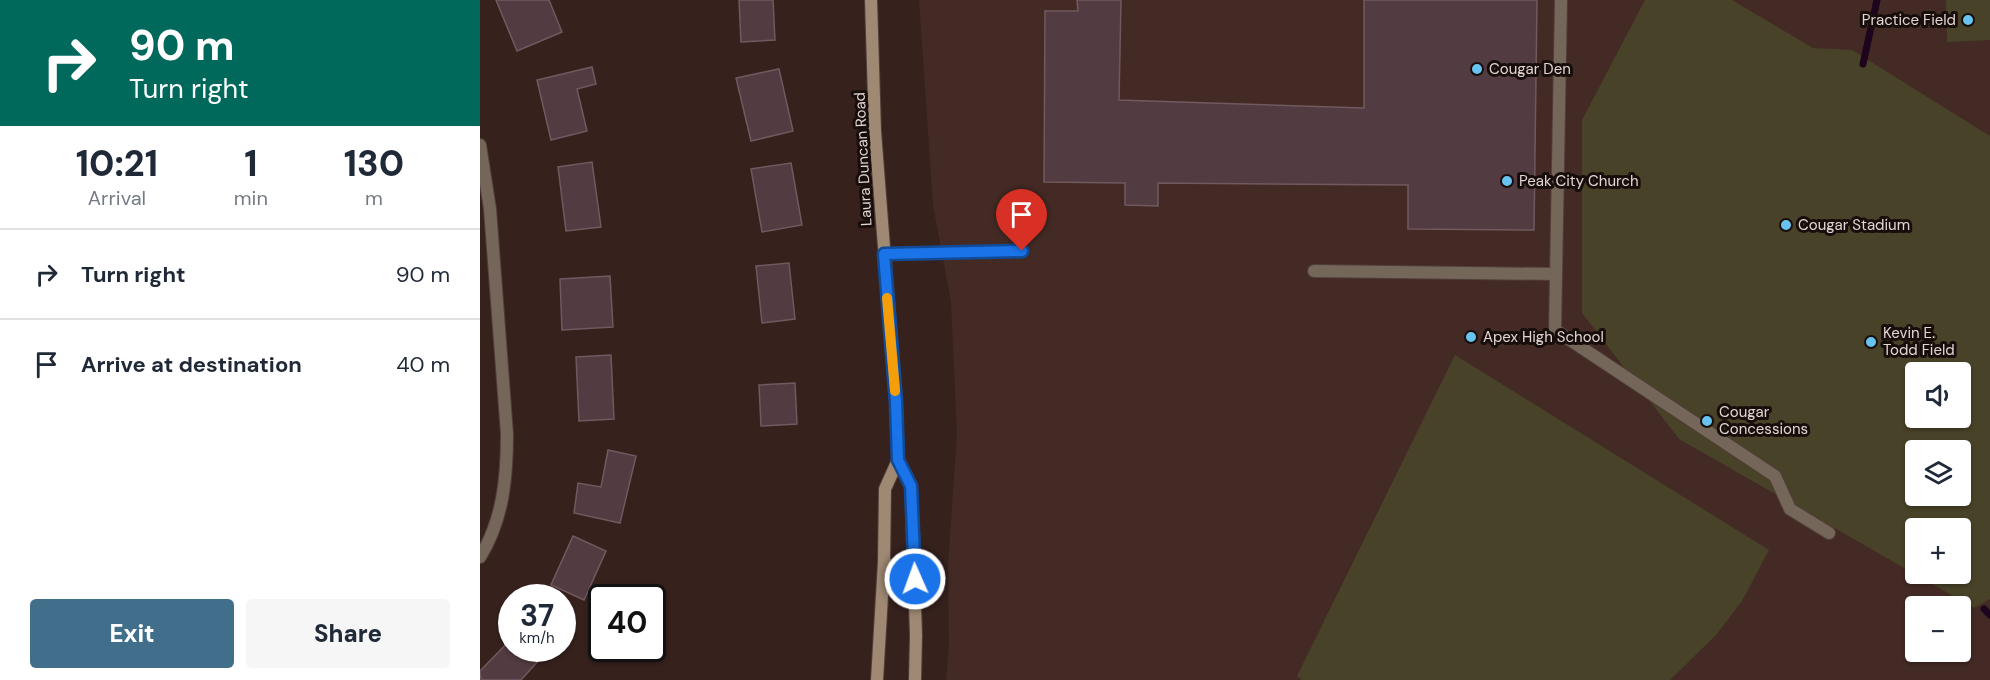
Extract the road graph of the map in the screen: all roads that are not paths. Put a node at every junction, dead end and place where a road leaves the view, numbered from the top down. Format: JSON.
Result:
{"nodes":[{"id":1,"x":871,"y":0,"type":"edge"},
{"id":2,"x":1561,"y":0,"type":"edge"},
{"id":3,"x":480,"y":145,"type":"edge"},
{"id":4,"x":1022,"y":251,"type":"dead end"},
{"id":5,"x":884,"y":254,"type":"junction"},
{"id":6,"x":1314,"y":271,"type":"dead end"},
{"id":7,"x":1555,"y":274,"type":"junction"},
{"id":8,"x":898,"y":460,"type":"junction"},
{"id":9,"x":1829,"y":533,"type":"dead end"},
{"id":10,"x":480,"y":557,"type":"edge"},
{"id":11,"x":884,"y":562,"type":"junction"},
{"id":12,"x":915,"y":601,"type":"junction"},
{"id":13,"x":877,"y":680,"type":"edge"},
{"id":14,"x":915,"y":680,"type":"edge"}],
"edges":[{"from":1,"to":5,"type":"street","name":"Laura Duncan Road"},
{"from":2,"to":7,"type":"street"},
{"from":3,"to":10,"type":"street"},
{"from":4,"to":5,"type":"street"},
{"from":5,"to":8,"type":"street","name":"Laura Duncan Road"},
{"from":6,"to":7,"type":"street"},
{"from":7,"to":9,"type":"street"},
{"from":8,"to":11,"type":"street","name":"Laura Duncan Road"},
{"from":8,"to":12,"type":"street","name":"Laura Duncan Road"},
{"from":11,"to":12,"type":"street"},
{"from":11,"to":13,"type":"street","name":"Laura Duncan Road"},
{"from":12,"to":14,"type":"street","name":"Laura Duncan Road"}]}
